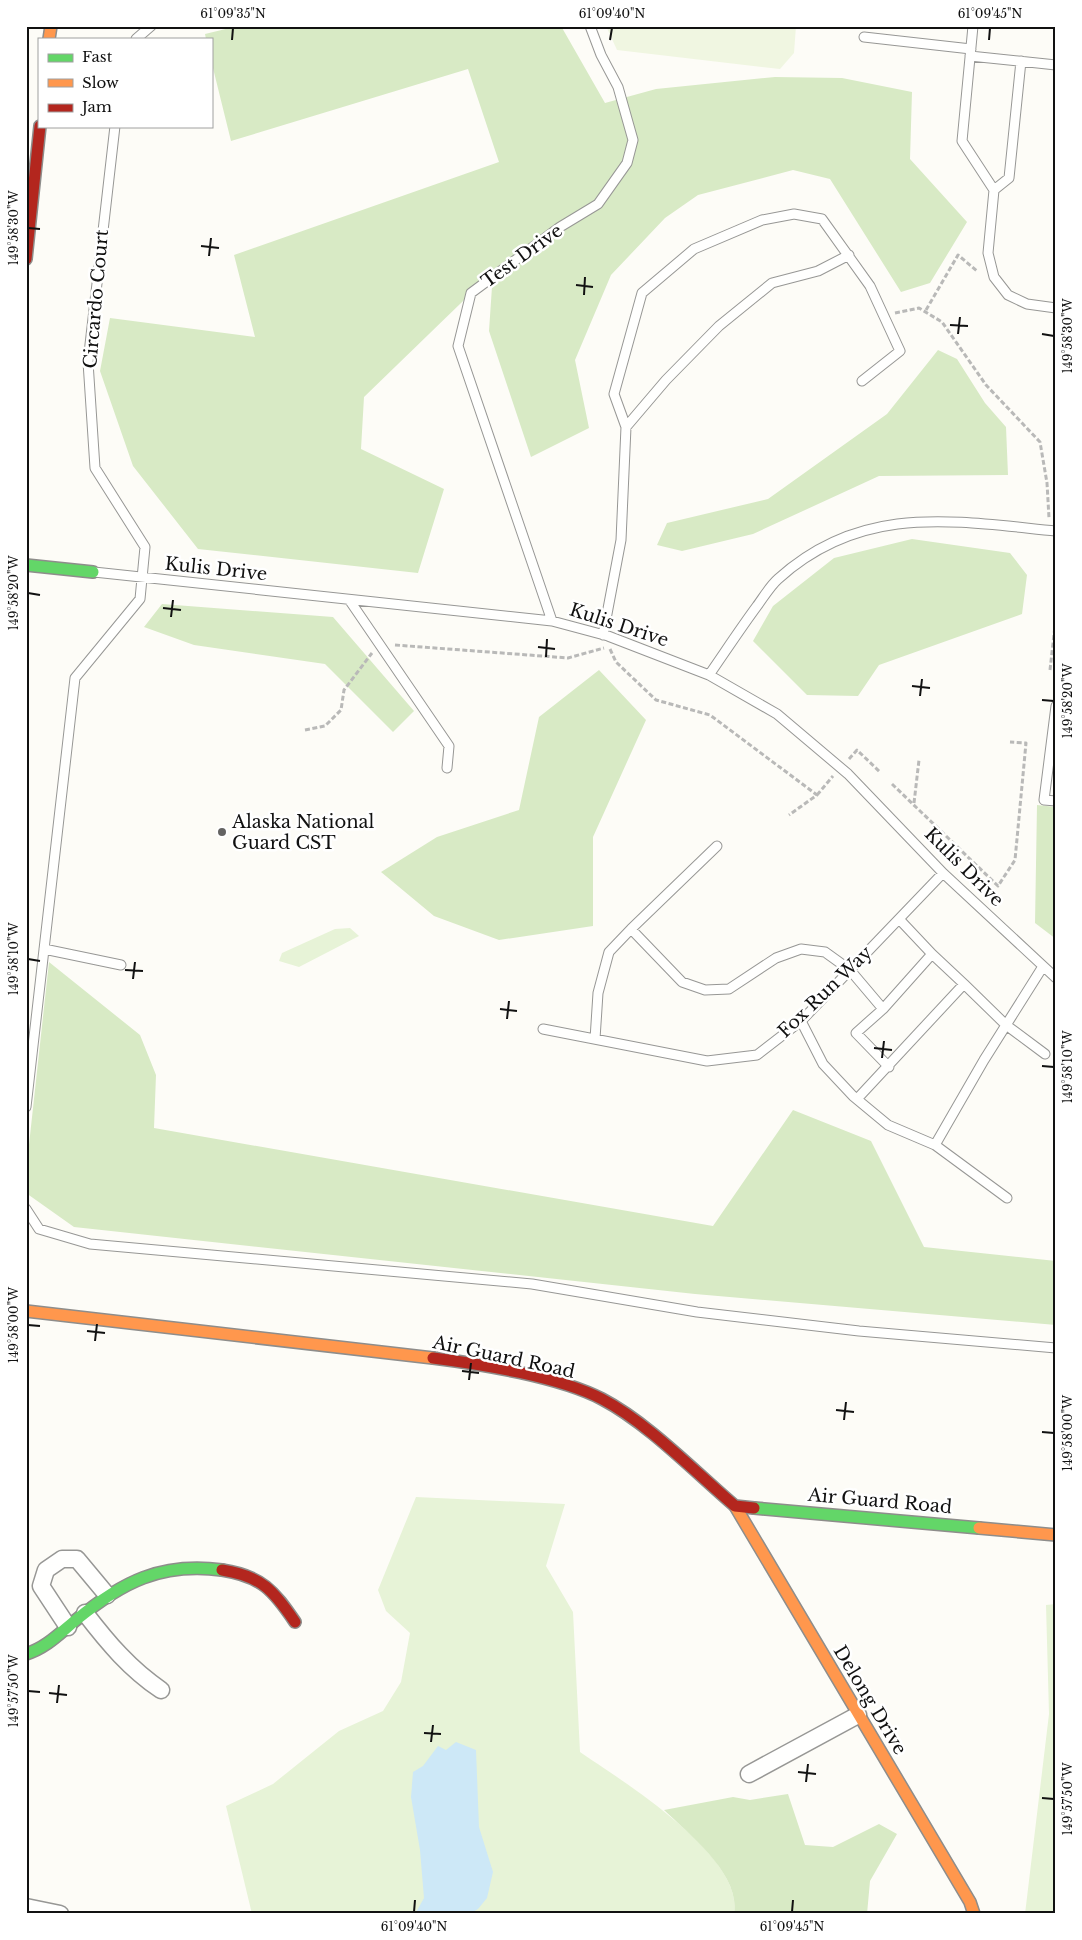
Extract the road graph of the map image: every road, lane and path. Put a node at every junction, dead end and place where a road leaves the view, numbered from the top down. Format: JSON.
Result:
{"nodes":[{"id":1,"x":150,"y":26,"type":"edge"},
{"id":2,"x":590,"y":26,"type":"edge"},
{"id":3,"x":974,"y":26,"type":"edge"},
{"id":4,"x":864,"y":37,"type":"dead end"},
{"id":5,"x":137,"y":38,"type":"edge"},
{"id":6,"x":971,"y":53,"type":"junction"},
{"id":7,"x":1021,"y":61,"type":"junction"},
{"id":8,"x":1056,"y":65,"type":"edge"},
{"id":9,"x":40,"y":128,"type":"edge"},
{"id":10,"x":115,"y":128,"type":"edge"},
{"id":11,"x":994,"y":190,"type":"junction"},
{"id":12,"x":849,"y":255,"type":"junction"},
{"id":13,"x":26,"y":259,"type":"edge"},
{"id":14,"x":977,"y":270,"type":"dead end"},
{"id":15,"x":1056,"y":308,"type":"edge"},
{"id":16,"x":926,"y":310,"type":"junction"},
{"id":17,"x":892,"y":314,"type":"dead end"},
{"id":18,"x":862,"y":382,"type":"dead end"},
{"id":19,"x":626,"y":427,"type":"junction"},
{"id":20,"x":1052,"y":530,"type":"edge"},
{"id":21,"x":26,"y":565,"type":"edge"},
{"id":22,"x":93,"y":572,"type":"joint"},
{"id":23,"x":142,"y":578,"type":"junction"},
{"id":24,"x":350,"y":601,"type":"junction"},
{"id":25,"x":1056,"y":617,"type":"edge"},
{"id":26,"x":552,"y":622,"type":"junction"},
{"id":27,"x":603,"y":635,"type":"junction"},
{"id":28,"x":609,"y":648,"type":"junction"},
{"id":29,"x":382,"y":649,"type":"junction"},
{"id":30,"x":1050,"y":670,"type":"dead end"},
{"id":31,"x":709,"y":675,"type":"junction"},
{"id":32,"x":1056,"y":706,"type":"edge"},
{"id":33,"x":305,"y":730,"type":"dead end"},
{"id":34,"x":1010,"y":742,"type":"dead end"},
{"id":35,"x":848,"y":759,"type":"dead end"},
{"id":36,"x":919,"y":760,"type":"dead end"},
{"id":37,"x":447,"y":768,"type":"dead end"},
{"id":38,"x":880,"y":772,"type":"dead end"},
{"id":39,"x":835,"y":774,"type":"dead end"},
{"id":40,"x":892,"y":784,"type":"dead end"},
{"id":41,"x":817,"y":795,"type":"junction"},
{"id":42,"x":1056,"y":801,"type":"edge"},
{"id":43,"x":914,"y":804,"type":"junction"},
{"id":44,"x":790,"y":815,"type":"dead end"},
{"id":45,"x":717,"y":846,"type":"dead end"},
{"id":46,"x":943,"y":872,"type":"junction"},
{"id":47,"x":899,"y":918,"type":"junction"},
{"id":48,"x":631,"y":929,"type":"junction"},
{"id":49,"x":44,"y":949,"type":"junction"},
{"id":50,"x":932,"y":954,"type":"junction"},
{"id":51,"x":121,"y":965,"type":"dead end"},
{"id":52,"x":1042,"y":968,"type":"junction"},
{"id":53,"x":850,"y":970,"type":"junction"},
{"id":54,"x":1056,"y":978,"type":"edge"},
{"id":55,"x":964,"y":984,"type":"junction"},
{"id":56,"x":883,"y":1009,"type":"junction"},
{"id":57,"x":801,"y":1021,"type":"junction"},
{"id":58,"x":1006,"y":1025,"type":"junction"},
{"id":59,"x":543,"y":1029,"type":"dead end"},
{"id":60,"x":595,"y":1039,"type":"junction"},
{"id":61,"x":1045,"y":1054,"type":"dead end"},
{"id":62,"x":889,"y":1067,"type":"junction"},
{"id":63,"x":857,"y":1099,"type":"junction"},
{"id":64,"x":26,"y":1107,"type":"edge"},
{"id":65,"x":935,"y":1146,"type":"junction"},
{"id":66,"x":1007,"y":1198,"type":"dead end"},
{"id":67,"x":26,"y":1209,"type":"edge"},
{"id":68,"x":26,"y":1311,"type":"edge"},
{"id":69,"x":1056,"y":1348,"type":"edge"},
{"id":70,"x":735,"y":1506,"type":"junction"},
{"id":71,"x":1056,"y":1535,"type":"edge"},
{"id":72,"x":107,"y":1595,"type":"junction"},
{"id":73,"x":84,"y":1613,"type":"junction"},
{"id":74,"x":295,"y":1622,"type":"dead end"},
{"id":75,"x":68,"y":1627,"type":"junction"},
{"id":76,"x":26,"y":1654,"type":"edge"},
{"id":77,"x":161,"y":1690,"type":"dead end"},
{"id":78,"x":858,"y":1715,"type":"junction"},
{"id":79,"x":749,"y":1774,"type":"dead end"},
{"id":80,"x":26,"y":1907,"type":"edge"},
{"id":81,"x":60,"y":1914,"type":"edge"},
{"id":82,"x":974,"y":1914,"type":"edge"}],
"edges":[{"from":1,"to":5,"type":"lane"},
{"from":2,"to":26,"type":"lane","name":"Test Drive"},
{"from":3,"to":6,"type":"lane"},
{"from":4,"to":6,"type":"lane"},
{"from":6,"to":7,"type":"lane"},
{"from":6,"to":11,"type":"lane"},
{"from":7,"to":8,"type":"lane"},
{"from":7,"to":11,"type":"lane"},
{"from":9,"to":13,"type":"street"},
{"from":10,"to":23,"type":"lane","name":"Circardo Court"},
{"from":11,"to":15,"type":"lane"},
{"from":12,"to":18,"type":"lane"},
{"from":12,"to":19,"type":"lane"},
{"from":12,"to":19,"type":"lane"},
{"from":14,"to":16,"type":"path"},
{"from":16,"to":17,"type":"path"},
{"from":16,"to":20,"type":"path"},
{"from":19,"to":27,"type":"lane"},
{"from":20,"to":31,"type":"lane"},
{"from":21,"to":22,"type":"street","name":"Kulis Drive"},
{"from":22,"to":23,"type":"lane","name":"Kulis Drive"},
{"from":23,"to":24,"type":"lane","name":"Kulis Drive"},
{"from":23,"to":49,"type":"lane","name":"Circardo Court"},
{"from":24,"to":26,"type":"lane","name":"Kulis Drive"},
{"from":24,"to":29,"type":"lane"},
{"from":25,"to":30,"type":"path"},
{"from":26,"to":27,"type":"lane","name":"Kulis Drive"},
{"from":27,"to":28,"type":"path"},
{"from":27,"to":31,"type":"lane","name":"Kulis Drive"},
{"from":28,"to":29,"type":"path"},
{"from":28,"to":41,"type":"path"},
{"from":29,"to":33,"type":"path"},
{"from":29,"to":37,"type":"lane"},
{"from":31,"to":46,"type":"lane","name":"Kulis Drive"},
{"from":32,"to":42,"type":"lane"},
{"from":34,"to":43,"type":"path"},
{"from":35,"to":38,"type":"path"},
{"from":36,"to":43,"type":"path"},
{"from":39,"to":41,"type":"path"},
{"from":40,"to":43,"type":"path"},
{"from":41,"to":44,"type":"path"},
{"from":45,"to":48,"type":"lane"},
{"from":46,"to":47,"type":"lane","name":"Fox Run Way"},
{"from":46,"to":52,"type":"lane","name":"Kulis Drive"},
{"from":47,"to":50,"type":"lane"},
{"from":47,"to":53,"type":"lane","name":"Fox Run Way"},
{"from":48,"to":53,"type":"lane"},
{"from":48,"to":60,"type":"lane"},
{"from":49,"to":51,"type":"lane"},
{"from":49,"to":64,"type":"lane","name":"Circardo Court"},
{"from":50,"to":55,"type":"lane"},
{"from":50,"to":56,"type":"lane"},
{"from":52,"to":54,"type":"lane","name":"Kulis Drive"},
{"from":52,"to":58,"type":"lane"},
{"from":53,"to":56,"type":"lane"},
{"from":53,"to":57,"type":"lane","name":"Fox Run Way"},
{"from":55,"to":58,"type":"lane"},
{"from":55,"to":62,"type":"lane"},
{"from":56,"to":62,"type":"lane"},
{"from":57,"to":60,"type":"lane","name":"Fox Run Way"},
{"from":57,"to":63,"type":"lane"},
{"from":58,"to":61,"type":"lane"},
{"from":58,"to":65,"type":"lane"},
{"from":59,"to":60,"type":"lane","name":"Fox Run Way"},
{"from":62,"to":63,"type":"lane"},
{"from":63,"to":65,"type":"lane"},
{"from":65,"to":66,"type":"lane"},
{"from":67,"to":69,"type":"lane"},
{"from":68,"to":70,"type":"street","name":"Air Guard Road"},
{"from":70,"to":71,"type":"street","name":"Air Guard Road"},
{"from":70,"to":78,"type":"street","name":"Delong Drive"},
{"from":72,"to":73,"type":"street"},
{"from":72,"to":74,"type":"street"},
{"from":72,"to":75,"type":"street"},
{"from":73,"to":75,"type":"street"},
{"from":73,"to":77,"type":"street"},
{"from":75,"to":76,"type":"street"},
{"from":78,"to":79,"type":"street"},
{"from":78,"to":82,"type":"street","name":"Delong Drive"},
{"from":80,"to":81,"type":"street"}]}
